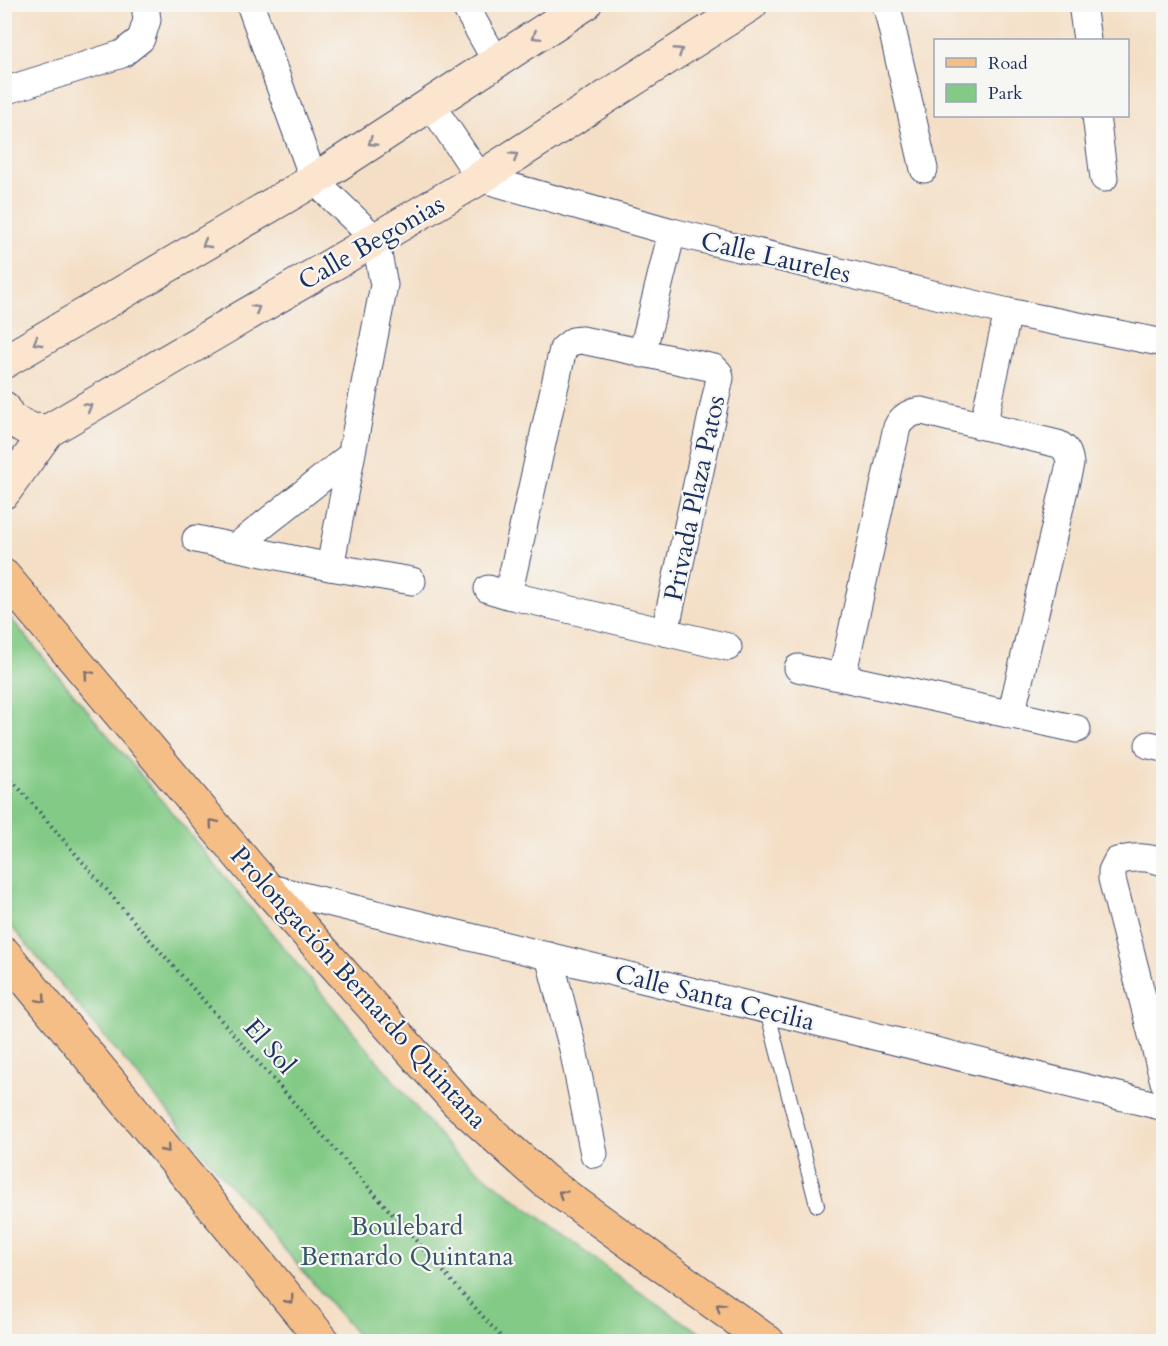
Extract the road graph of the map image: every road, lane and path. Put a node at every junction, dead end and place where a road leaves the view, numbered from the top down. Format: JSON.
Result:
{"nodes":[{"id":1,"x":145,"y":4,"type":"edge"},
{"id":2,"x":464,"y":4,"type":"edge"},
{"id":3,"x":585,"y":4,"type":"edge"},
{"id":4,"x":751,"y":4,"type":"edge"},
{"id":5,"x":885,"y":4,"type":"edge"},
{"id":6,"x":1082,"y":4,"type":"edge"},
{"id":7,"x":252,"y":6,"type":"edge"},
{"id":8,"x":1087,"y":39,"type":"edge"},
{"id":9,"x":496,"y":61,"type":"junction"},
{"id":10,"x":4,"y":91,"type":"edge"},
{"id":11,"x":430,"y":103,"type":"junction"},
{"id":12,"x":1096,"y":117,"type":"edge"},
{"id":13,"x":924,"y":169,"type":"dead end"},
{"id":14,"x":480,"y":178,"type":"junction"},
{"id":15,"x":1104,"y":178,"type":"dead end"},
{"id":16,"x":314,"y":180,"type":"junction"},
{"id":17,"x":672,"y":232,"type":"junction"},
{"id":18,"x":375,"y":239,"type":"junction"},
{"id":19,"x":1008,"y":312,"type":"junction"},
{"id":20,"x":1164,"y":343,"type":"edge"},
{"id":21,"x":642,"y":354,"type":"junction"},
{"id":22,"x":4,"y":362,"type":"edge"},
{"id":23,"x":4,"y":408,"type":"edge"},
{"id":24,"x":983,"y":426,"type":"junction"},
{"id":25,"x":48,"y":431,"type":"junction"},
{"id":26,"x":350,"y":456,"type":"junction"},
{"id":27,"x":4,"y":492,"type":"edge"},
{"id":28,"x":196,"y":539,"type":"dead end"},
{"id":29,"x":237,"y":546,"type":"junction"},
{"id":30,"x":330,"y":567,"type":"junction"},
{"id":31,"x":4,"y":576,"type":"edge"},
{"id":32,"x":412,"y":581,"type":"dead end"},
{"id":33,"x":665,"y":632,"type":"junction"},
{"id":34,"x":728,"y":647,"type":"dead end"},
{"id":35,"x":798,"y":668,"type":"dead end"},
{"id":36,"x":842,"y":677,"type":"junction"},
{"id":37,"x":1011,"y":715,"type":"junction"},
{"id":38,"x":1077,"y":729,"type":"dead end"},
{"id":39,"x":4,"y":771,"type":"edge"},
{"id":40,"x":1164,"y":861,"type":"edge"},
{"id":41,"x":266,"y":887,"type":"junction"},
{"id":42,"x":4,"y":953,"type":"edge"},
{"id":43,"x":549,"y":956,"type":"junction"},
{"id":44,"x":767,"y":1010,"type":"junction"},
{"id":45,"x":1164,"y":1082,"type":"edge"},
{"id":46,"x":1164,"y":1107,"type":"edge"},
{"id":47,"x":594,"y":1154,"type":"dead end"},
{"id":48,"x":817,"y":1205,"type":"dead end"},
{"id":49,"x":324,"y":1341,"type":"edge"},
{"id":50,"x":511,"y":1341,"type":"edge"},
{"id":51,"x":768,"y":1341,"type":"edge"}],
"edges":[{"from":1,"to":10,"type":"street"},
{"from":2,"to":9,"type":"street"},
{"from":3,"to":9,"type":"street","one_way":true},
{"from":14,"to":4,"type":"street","name":"Calle Begonias","one_way":true},
{"from":5,"to":13,"type":"street"},
{"from":6,"to":8,"type":"street"},
{"from":7,"to":16,"type":"street"},
{"from":9,"to":11,"type":"street"},
{"from":11,"to":14,"type":"street"},
{"from":11,"to":16,"type":"street","one_way":true},
{"from":12,"to":15,"type":"street"},
{"from":14,"to":17,"type":"street","name":"Calle Laureles"},
{"from":14,"to":18,"type":"street","name":"Calle Begonias"},
{"from":16,"to":18,"type":"street"},
{"from":16,"to":22,"type":"street","one_way":true},
{"from":17,"to":19,"type":"street","name":"Calle Laureles"},
{"from":17,"to":21,"type":"street"},
{"from":25,"to":18,"type":"street","name":"Calle Begonias","one_way":true},
{"from":18,"to":26,"type":"street"},
{"from":19,"to":20,"type":"street","name":"Calle Laureles"},
{"from":19,"to":24,"type":"street"},
{"from":21,"to":33,"type":"street","name":"Privada Plaza Patos"},
{"from":21,"to":33,"type":"street","name":"Privada Plaza Patos"},
{"from":23,"to":25,"type":"street"},
{"from":24,"to":36,"type":"street"},
{"from":24,"to":37,"type":"street"},
{"from":25,"to":27,"type":"street","name":"Calle Begonias"},
{"from":26,"to":29,"type":"street"},
{"from":26,"to":30,"type":"street"},
{"from":28,"to":29,"type":"street"},
{"from":29,"to":30,"type":"street"},
{"from":30,"to":32,"type":"street"},
{"from":41,"to":31,"type":"main road","name":"Prolongación Bernardo Quintana","one_way":true},
{"from":33,"to":34,"type":"street","name":"Privada Plaza Patos"},
{"from":35,"to":36,"type":"street"},
{"from":36,"to":37,"type":"street"},
{"from":37,"to":38,"type":"street"},
{"from":39,"to":50,"type":"path","name":"El Sol"},
{"from":40,"to":45,"type":"street"},
{"from":41,"to":43,"type":"street","name":"Calle Santa Cecilia"},
{"from":51,"to":41,"type":"main road","name":"Prolongación Bernardo Quintana","one_way":true},
{"from":42,"to":49,"type":"main road","one_way":true},
{"from":43,"to":44,"type":"street","name":"Calle Santa Cecilia"},
{"from":43,"to":47,"type":"street"},
{"from":44,"to":46,"type":"street","name":"Calle Santa Cecilia"},
{"from":44,"to":48,"type":"lane"}]}
